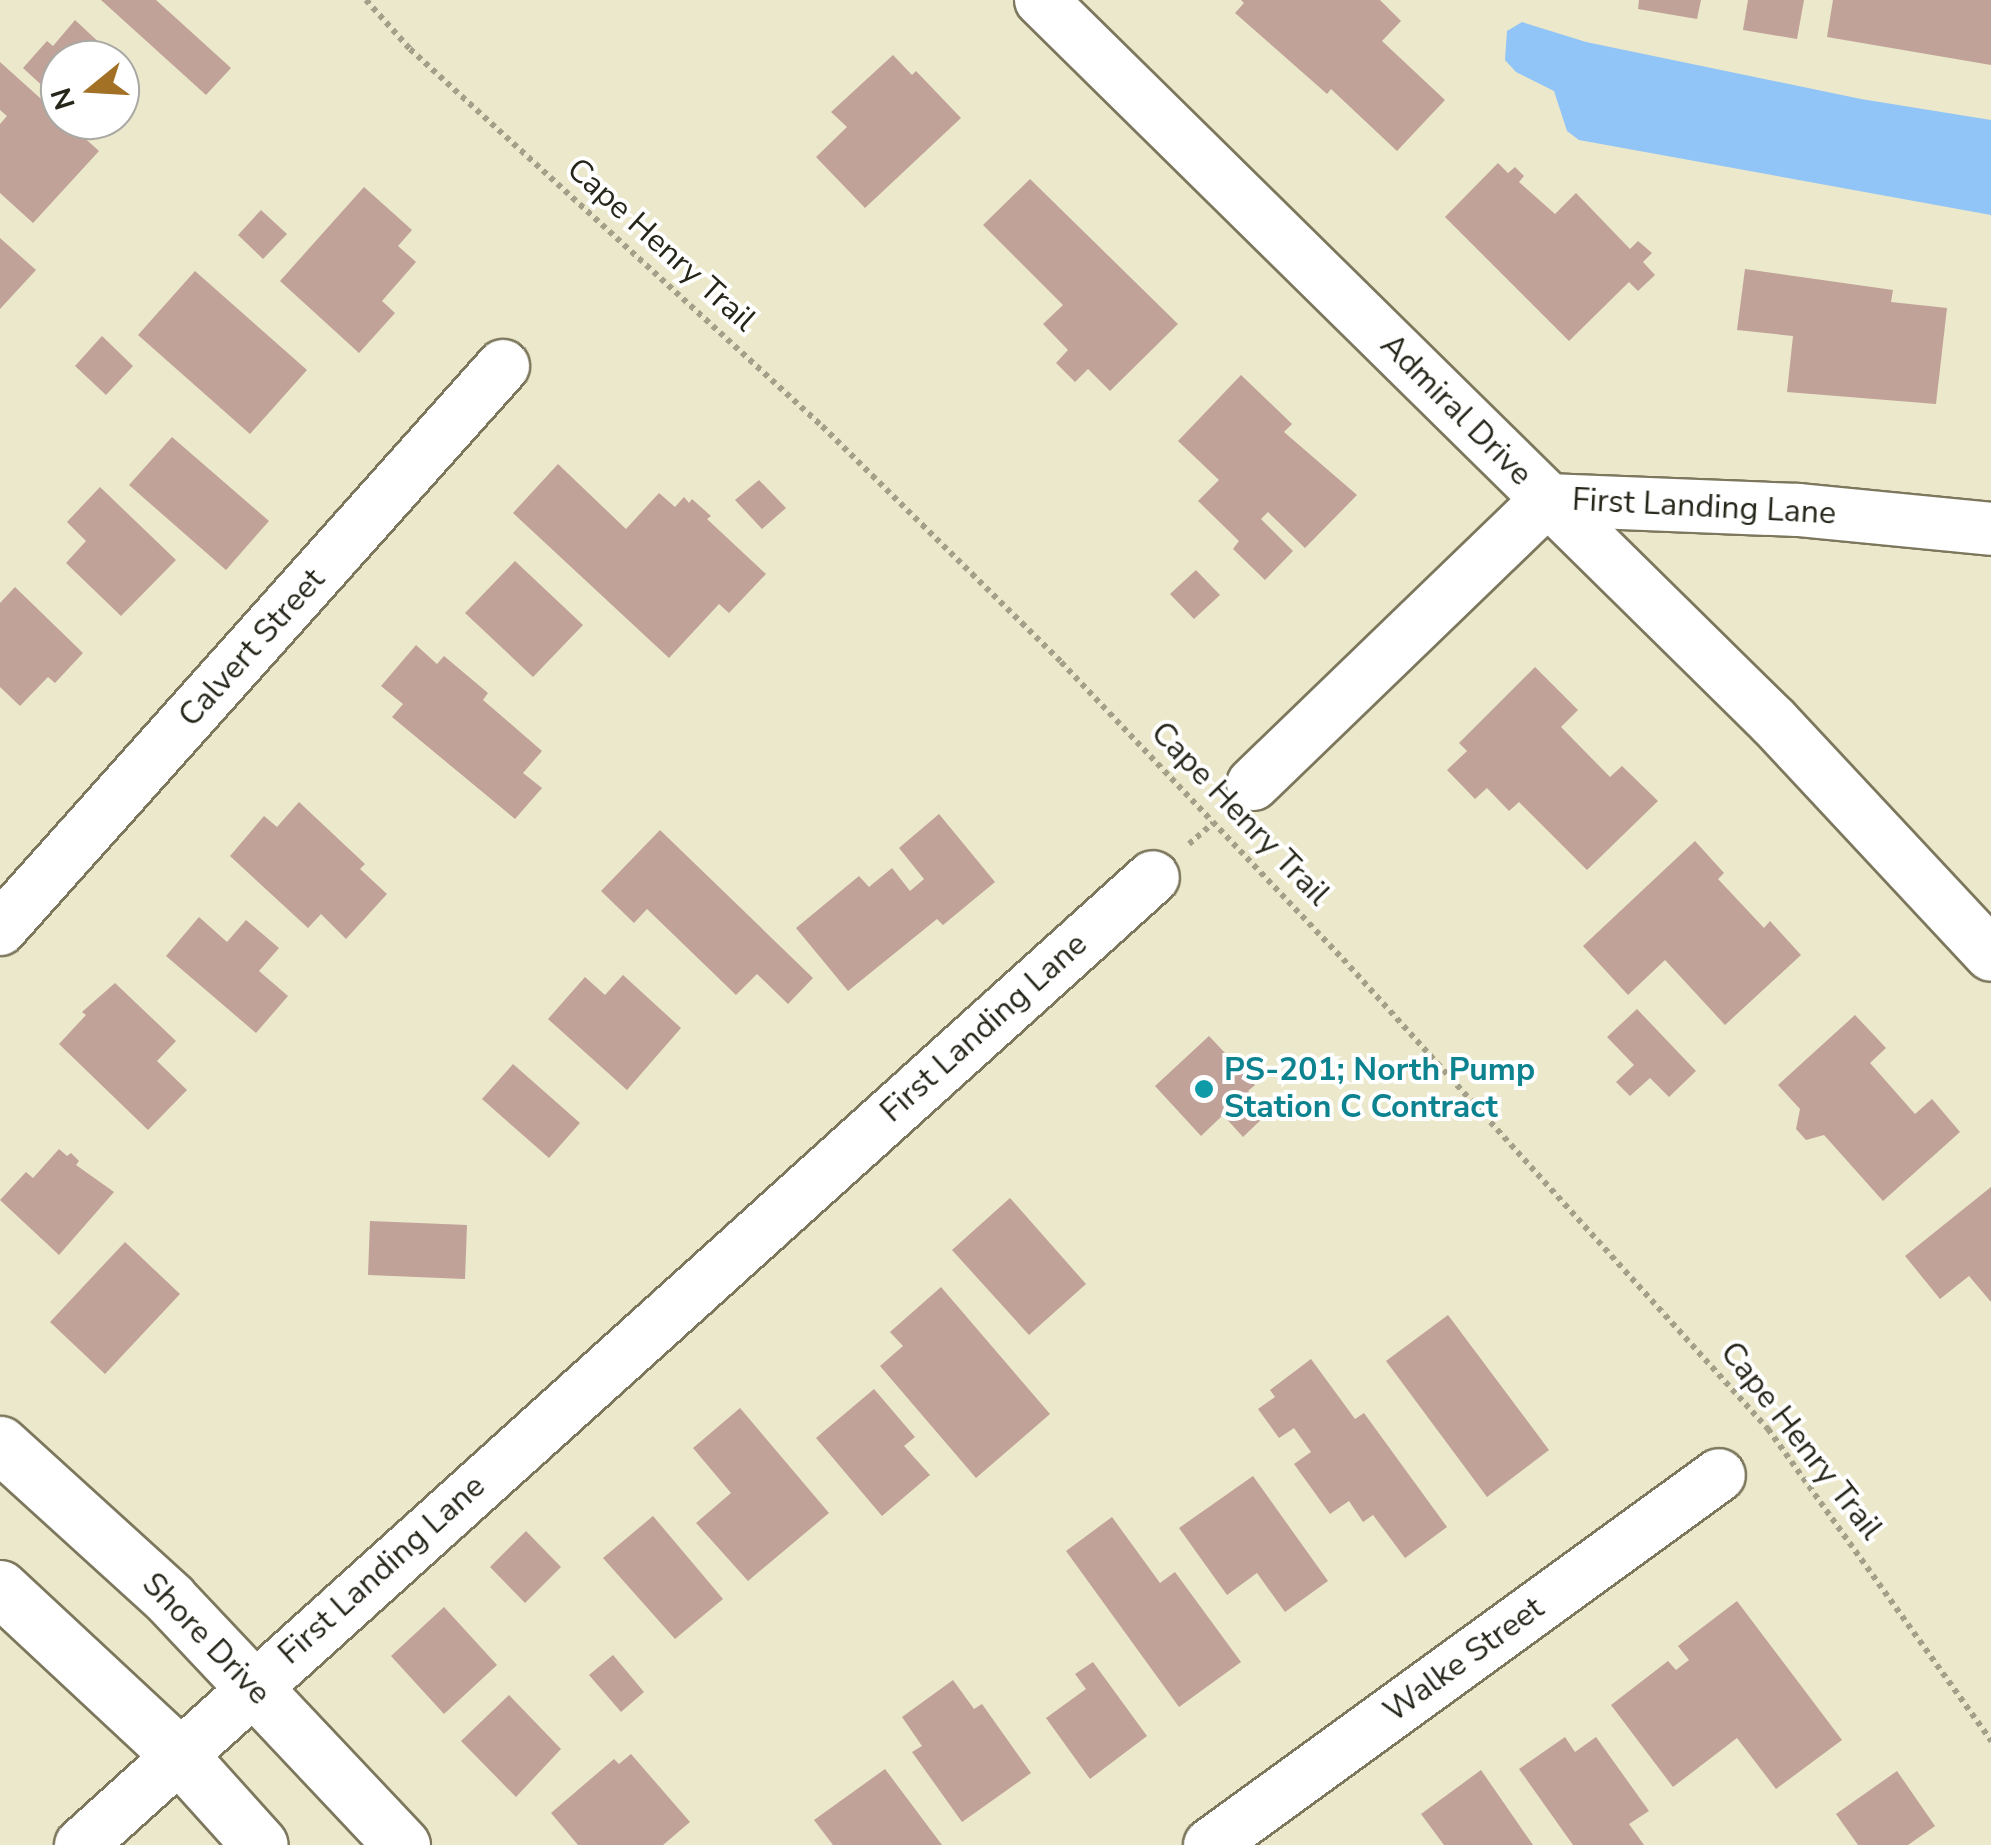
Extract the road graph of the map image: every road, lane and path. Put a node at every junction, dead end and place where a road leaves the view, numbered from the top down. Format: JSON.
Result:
{"nodes":[{"id":1,"x":366,"y":0,"type":"edge"},
{"id":2,"x":1040,"y":0,"type":"edge"},
{"id":3,"x":503,"y":366,"type":"dead end"},
{"id":4,"x":1547,"y":500,"type":"junction"},
{"id":5,"x":1991,"y":529,"type":"edge"},
{"id":6,"x":1253,"y":784,"type":"joint"},
{"id":7,"x":1213,"y":822,"type":"junction"},
{"id":8,"x":1153,"y":876,"type":"joint"},
{"id":9,"x":0,"y":929,"type":"edge"},
{"id":10,"x":1991,"y":956,"type":"edge"},
{"id":11,"x":0,"y":1444,"type":"edge"},
{"id":12,"x":1719,"y":1475,"type":"dead end"},
{"id":13,"x":0,"y":1588,"type":"edge"},
{"id":14,"x":254,"y":1687,"type":"junction"},
{"id":15,"x":1991,"y":1741,"type":"edge"},
{"id":16,"x":178,"y":1754,"type":"junction"},
{"id":17,"x":81,"y":1845,"type":"edge"},
{"id":18,"x":260,"y":1845,"type":"edge"},
{"id":19,"x":402,"y":1845,"type":"edge"},
{"id":20,"x":1210,"y":1845,"type":"edge"}],
"edges":[{"from":1,"to":7,"type":"path","name":"Cape Henry Trail"},
{"from":2,"to":4,"type":"street","name":"Admiral Drive"},
{"from":3,"to":9,"type":"street","name":"Calvert Street"},
{"from":4,"to":5,"type":"street","name":"First Landing Lane"},
{"from":4,"to":6,"type":"street","name":"First Landing Lane"},
{"from":4,"to":10,"type":"street","name":"Admiral Drive"},
{"from":6,"to":7,"type":"path"},
{"from":7,"to":8,"type":"path"},
{"from":7,"to":15,"type":"path","name":"Cape Henry Trail"},
{"from":8,"to":14,"type":"street","name":"First Landing Lane"},
{"from":11,"to":14,"type":"highway","name":"Shore Drive"},
{"from":12,"to":20,"type":"street","name":"Walke Street"},
{"from":13,"to":16,"type":"highway"},
{"from":14,"to":16,"type":"street","name":"First Landing Lane"},
{"from":14,"to":19,"type":"highway","name":"Shore Drive"},
{"from":16,"to":17,"type":"street","name":"First Landing Lane"},
{"from":16,"to":18,"type":"highway"}]}
